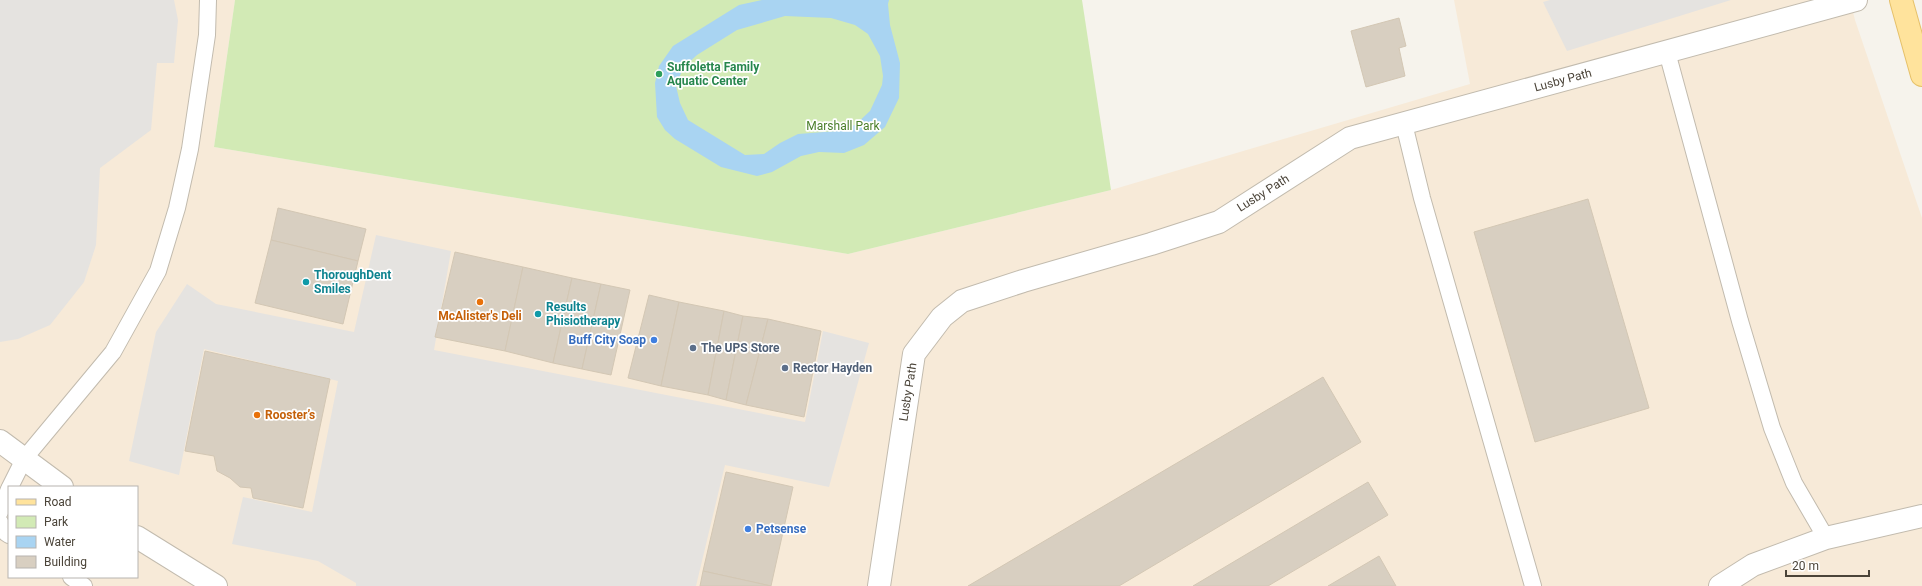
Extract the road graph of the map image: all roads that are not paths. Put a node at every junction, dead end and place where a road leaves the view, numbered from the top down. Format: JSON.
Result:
{"nodes":[{"id":1,"x":208,"y":0,"type":"edge"},
{"id":2,"x":1856,"y":0,"type":"edge"},
{"id":3,"x":1901,"y":0,"type":"edge"},
{"id":4,"x":1666,"y":52,"type":"junction"},
{"id":5,"x":1922,"y":75,"type":"edge"},
{"id":6,"x":1404,"y":124,"type":"junction"},
{"id":7,"x":0,"y":441,"type":"edge"},
{"id":8,"x":24,"y":459,"type":"junction"},
{"id":9,"x":10,"y":486,"type":"edge"},
{"id":10,"x":61,"y":486,"type":"edge"},
{"id":11,"x":8,"y":490,"type":"edge"},
{"id":12,"x":1,"y":507,"type":"edge"},
{"id":13,"x":1922,"y":516,"type":"edge"},
{"id":14,"x":0,"y":522,"type":"edge"},
{"id":15,"x":8,"y":534,"type":"edge"},
{"id":16,"x":138,"y":538,"type":"edge"},
{"id":17,"x":1826,"y":538,"type":"junction"},
{"id":18,"x":72,"y":578,"type":"edge"},
{"id":19,"x":84,"y":586,"type":"edge"},
{"id":20,"x":216,"y":586,"type":"edge"},
{"id":21,"x":879,"y":586,"type":"edge"},
{"id":22,"x":1533,"y":586,"type":"edge"},
{"id":23,"x":1720,"y":586,"type":"edge"}],
"edges":[{"from":1,"to":8,"type":"lane"},
{"from":2,"to":4,"type":"street","name":"Lusby Path"},
{"from":3,"to":5,"type":"main road"},
{"from":4,"to":6,"type":"street","name":"Lusby Path"},
{"from":4,"to":17,"type":"lane"},
{"from":6,"to":21,"type":"street","name":"Lusby Path"},
{"from":6,"to":22,"type":"lane"},
{"from":7,"to":8,"type":"street"},
{"from":8,"to":9,"type":"lane"},
{"from":8,"to":10,"type":"street"},
{"from":11,"to":12,"type":"lane"},
{"from":13,"to":17,"type":"street"},
{"from":14,"to":15,"type":"lane"},
{"from":16,"to":20,"type":"street"},
{"from":17,"to":23,"type":"street"},
{"from":18,"to":19,"type":"lane"}]}
